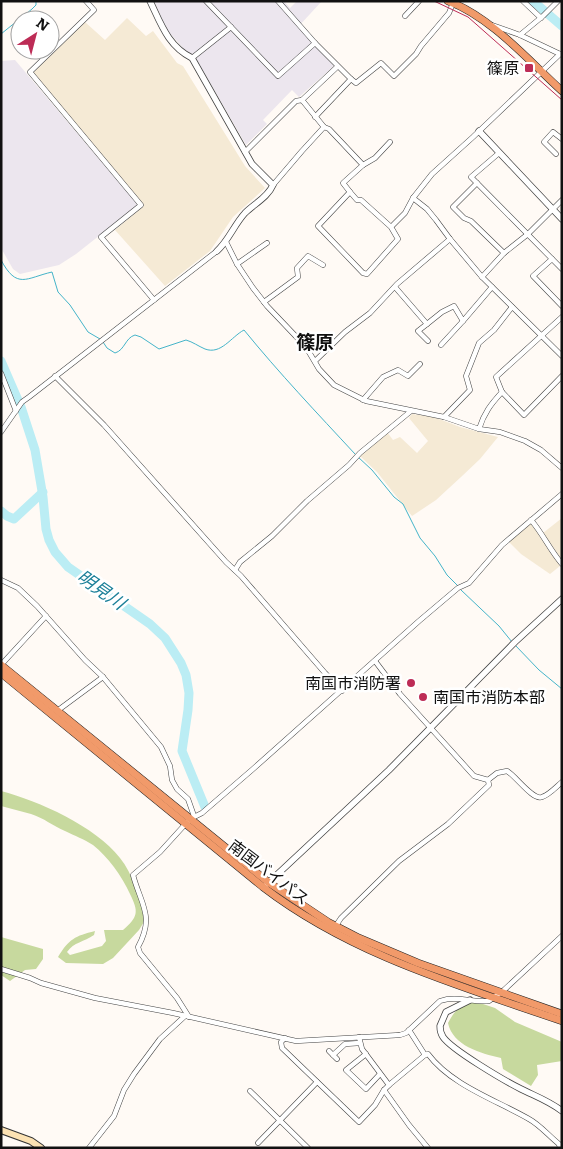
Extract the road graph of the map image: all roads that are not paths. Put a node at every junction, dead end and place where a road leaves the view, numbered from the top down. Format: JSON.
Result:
{"nodes":[{"id":1,"x":86,"y":1,"type":"edge"},
{"id":2,"x":150,"y":1,"type":"edge"},
{"id":3,"x":206,"y":1,"type":"edge"},
{"id":4,"x":278,"y":1,"type":"edge"},
{"id":5,"x":419,"y":1,"type":"edge"},
{"id":6,"x":522,"y":1,"type":"edge"},
{"id":7,"x":558,"y":1,"type":"edge"},
{"id":8,"x":450,"y":2,"type":"edge"},
{"id":9,"x":405,"y":16,"type":"dead end"},
{"id":10,"x":541,"y":18,"type":"junction"},
{"id":11,"x":488,"y":24,"type":"junction"},
{"id":12,"x":230,"y":27,"type":"junction"},
{"id":13,"x":520,"y":35,"type":"junction"},
{"id":14,"x":315,"y":43,"type":"junction"},
{"id":15,"x":561,"y":54,"type":"edge"},
{"id":16,"x":192,"y":58,"type":"junction"},
{"id":17,"x":338,"y":67,"type":"junction"},
{"id":18,"x":541,"y":73,"type":"junction"},
{"id":19,"x":351,"y":79,"type":"junction"},
{"id":20,"x":562,"y":91,"type":"edge"},
{"id":21,"x":302,"y":100,"type":"junction"},
{"id":22,"x":315,"y":117,"type":"junction"},
{"id":23,"x":324,"y":126,"type":"junction"},
{"id":24,"x":479,"y":132,"type":"junction"},
{"id":25,"x":561,"y":137,"type":"edge"},
{"id":26,"x":390,"y":142,"type":"dead end"},
{"id":27,"x":245,"y":152,"type":"junction"},
{"id":28,"x":499,"y":153,"type":"junction"},
{"id":29,"x":556,"y":154,"type":"dead end"},
{"id":30,"x":363,"y":165,"type":"junction"},
{"id":31,"x":477,"y":183,"type":"junction"},
{"id":32,"x":273,"y":185,"type":"junction"},
{"id":33,"x":350,"y":192,"type":"junction"},
{"id":34,"x":414,"y":198,"type":"junction"},
{"id":35,"x":562,"y":200,"type":"edge"},
{"id":36,"x":552,"y":209,"type":"junction"},
{"id":37,"x":562,"y":219,"type":"edge"},
{"id":38,"x":392,"y":227,"type":"junction"},
{"id":39,"x":528,"y":234,"type":"junction"},
{"id":40,"x":450,"y":239,"type":"junction"},
{"id":41,"x":226,"y":242,"type":"junction"},
{"id":42,"x":266,"y":243,"type":"dead end"},
{"id":43,"x":217,"y":251,"type":"joint"},
{"id":44,"x":504,"y":253,"type":"junction"},
{"id":45,"x":552,"y":259,"type":"junction"},
{"id":46,"x":237,"y":264,"type":"junction"},
{"id":47,"x":322,"y":265,"type":"dead end"},
{"id":48,"x":562,"y":269,"type":"edge"},
{"id":49,"x":482,"y":277,"type":"junction"},
{"id":50,"x":395,"y":287,"type":"junction"},
{"id":51,"x":492,"y":287,"type":"junction"},
{"id":52,"x":154,"y":300,"type":"junction"},
{"id":53,"x":264,"y":302,"type":"junction"},
{"id":54,"x":562,"y":306,"type":"edge"},
{"id":55,"x":512,"y":307,"type":"junction"},
{"id":56,"x":561,"y":319,"type":"edge"},
{"id":57,"x":463,"y":321,"type":"junction"},
{"id":58,"x":427,"y":324,"type":"junction"},
{"id":59,"x":542,"y":336,"type":"junction"},
{"id":60,"x":428,"y":342,"type":"dead end"},
{"id":61,"x":441,"y":345,"type":"dead end"},
{"id":62,"x":562,"y":356,"type":"edge"},
{"id":63,"x":315,"y":361,"type":"junction"},
{"id":64,"x":420,"y":364,"type":"dead end"},
{"id":65,"x":1,"y":374,"type":"edge"},
{"id":66,"x":56,"y":376,"type":"junction"},
{"id":67,"x":562,"y":376,"type":"edge"},
{"id":68,"x":502,"y":392,"type":"junction"},
{"id":69,"x":364,"y":400,"type":"junction"},
{"id":70,"x":17,"y":409,"type":"junction"},
{"id":71,"x":411,"y":411,"type":"junction"},
{"id":72,"x":444,"y":417,"type":"junction"},
{"id":73,"x":479,"y":429,"type":"junction"},
{"id":74,"x":1,"y":432,"type":"edge"},
{"id":75,"x":562,"y":468,"type":"edge"},
{"id":76,"x":562,"y":494,"type":"edge"},
{"id":77,"x":530,"y":520,"type":"junction"},
{"id":78,"x":562,"y":564,"type":"edge"},
{"id":79,"x":235,"y":570,"type":"junction"},
{"id":80,"x":1,"y":580,"type":"edge"},
{"id":81,"x":562,"y":598,"type":"edge"},
{"id":82,"x":46,"y":616,"type":"junction"},
{"id":83,"x":375,"y":661,"type":"junction"},
{"id":84,"x":1,"y":665,"type":"edge"},
{"id":85,"x":1,"y":673,"type":"edge"},
{"id":86,"x":103,"y":677,"type":"junction"},
{"id":87,"x":342,"y":691,"type":"junction"},
{"id":88,"x":57,"y":711,"type":"junction"},
{"id":89,"x":430,"y":728,"type":"junction"},
{"id":90,"x":488,"y":780,"type":"junction"},
{"id":91,"x":562,"y":782,"type":"edge"},
{"id":92,"x":190,"y":820,"type":"junction"},
{"id":93,"x":266,"y":885,"type":"junction"},
{"id":94,"x":334,"y":929,"type":"junction"},
{"id":95,"x":562,"y":936,"type":"edge"},
{"id":96,"x":1,"y":969,"type":"edge"},
{"id":97,"x":498,"y":995,"type":"junction"},
{"id":98,"x":470,"y":1000,"type":"junction"},
{"id":99,"x":562,"y":1014,"type":"edge"},
{"id":100,"x":187,"y":1016,"type":"junction"},
{"id":101,"x":562,"y":1021,"type":"edge"},
{"id":102,"x":409,"y":1030,"type":"junction"},
{"id":103,"x":285,"y":1038,"type":"junction"},
{"id":104,"x":359,"y":1040,"type":"junction"},
{"id":105,"x":329,"y":1051,"type":"dead end"},
{"id":106,"x":366,"y":1054,"type":"junction"},
{"id":107,"x":425,"y":1055,"type":"junction"},
{"id":108,"x":380,"y":1074,"type":"junction"},
{"id":109,"x":317,"y":1082,"type":"junction"},
{"id":110,"x":389,"y":1085,"type":"junction"},
{"id":111,"x":384,"y":1090,"type":"junction"},
{"id":112,"x":250,"y":1091,"type":"dead end"},
{"id":113,"x":562,"y":1111,"type":"edge"},
{"id":114,"x":280,"y":1120,"type":"junction"},
{"id":115,"x":1,"y":1130,"type":"edge"},
{"id":116,"x":258,"y":1143,"type":"dead end"},
{"id":117,"x":41,"y":1148,"type":"edge"},
{"id":118,"x":89,"y":1148,"type":"edge"},
{"id":119,"x":308,"y":1148,"type":"edge"},
{"id":120,"x":428,"y":1148,"type":"edge"},
{"id":121,"x":560,"y":1148,"type":"edge"}],
"edges":[{"from":1,"to":52,"type":"street"},
{"from":2,"to":16,"type":"street"},
{"from":3,"to":12,"type":"street"},
{"from":4,"to":14,"type":"street"},
{"from":5,"to":9,"type":"street"},
{"from":6,"to":10,"type":"street"},
{"from":7,"to":10,"type":"street"},
{"from":8,"to":11,"type":"highway"},
{"from":8,"to":19,"type":"street"},
{"from":10,"to":13,"type":"street"},
{"from":11,"to":13,"type":"street"},
{"from":11,"to":18,"type":"highway"},
{"from":12,"to":14,"type":"street"},
{"from":12,"to":16,"type":"street"},
{"from":13,"to":15,"type":"street"},
{"from":14,"to":17,"type":"street"},
{"from":15,"to":18,"type":"street"},
{"from":16,"to":27,"type":"street"},
{"from":17,"to":19,"type":"street"},
{"from":17,"to":21,"type":"street"},
{"from":18,"to":20,"type":"highway"},
{"from":18,"to":24,"type":"street"},
{"from":19,"to":22,"type":"street"},
{"from":21,"to":22,"type":"street"},
{"from":21,"to":27,"type":"street"},
{"from":22,"to":23,"type":"street"},
{"from":23,"to":30,"type":"street"},
{"from":23,"to":32,"type":"street"},
{"from":24,"to":28,"type":"street"},
{"from":24,"to":34,"type":"street"},
{"from":25,"to":29,"type":"street"},
{"from":26,"to":30,"type":"street"},
{"from":27,"to":32,"type":"street"},
{"from":28,"to":31,"type":"street"},
{"from":28,"to":36,"type":"street"},
{"from":30,"to":33,"type":"street"},
{"from":31,"to":39,"type":"street"},
{"from":31,"to":44,"type":"street"},
{"from":32,"to":41,"type":"street"},
{"from":33,"to":38,"type":"street"},
{"from":33,"to":38,"type":"street"},
{"from":34,"to":38,"type":"street"},
{"from":34,"to":40,"type":"street"},
{"from":35,"to":36,"type":"street"},
{"from":36,"to":37,"type":"street"},
{"from":36,"to":39,"type":"street"},
{"from":39,"to":44,"type":"street"},
{"from":39,"to":45,"type":"street"},
{"from":40,"to":49,"type":"street"},
{"from":40,"to":50,"type":"street"},
{"from":41,"to":43,"type":"street"},
{"from":41,"to":46,"type":"street"},
{"from":42,"to":46,"type":"street"},
{"from":43,"to":52,"type":"street"},
{"from":44,"to":49,"type":"street"},
{"from":45,"to":48,"type":"street"},
{"from":45,"to":54,"type":"street"},
{"from":46,"to":53,"type":"street"},
{"from":47,"to":53,"type":"street"},
{"from":49,"to":51,"type":"street"},
{"from":50,"to":58,"type":"street"},
{"from":50,"to":63,"type":"street"},
{"from":51,"to":55,"type":"street"},
{"from":51,"to":57,"type":"street"},
{"from":52,"to":66,"type":"street"},
{"from":53,"to":63,"type":"street"},
{"from":55,"to":59,"type":"street"},
{"from":55,"to":72,"type":"street"},
{"from":56,"to":59,"type":"street"},
{"from":57,"to":58,"type":"street"},
{"from":57,"to":61,"type":"street"},
{"from":58,"to":60,"type":"street"},
{"from":59,"to":62,"type":"street"},
{"from":59,"to":68,"type":"street"},
{"from":63,"to":69,"type":"street"},
{"from":64,"to":69,"type":"street"},
{"from":65,"to":70,"type":"street"},
{"from":66,"to":70,"type":"street"},
{"from":66,"to":79,"type":"street"},
{"from":67,"to":68,"type":"street"},
{"from":68,"to":73,"type":"street"},
{"from":69,"to":71,"type":"street"},
{"from":70,"to":74,"type":"street"},
{"from":71,"to":72,"type":"street"},
{"from":71,"to":79,"type":"street"},
{"from":72,"to":73,"type":"street"},
{"from":73,"to":75,"type":"street"},
{"from":76,"to":77,"type":"street"},
{"from":77,"to":78,"type":"street"},
{"from":77,"to":83,"type":"street"},
{"from":79,"to":87,"type":"street"},
{"from":80,"to":82,"type":"street"},
{"from":81,"to":89,"type":"street"},
{"from":82,"to":84,"type":"street"},
{"from":82,"to":86,"type":"street"},
{"from":83,"to":87,"type":"street"},
{"from":83,"to":89,"type":"street"},
{"from":84,"to":88,"type":"highway","name":"南国バイパス"},
{"from":85,"to":92,"type":"highway","name":"南国バイパス"},
{"from":86,"to":88,"type":"street"},
{"from":86,"to":92,"type":"street"},
{"from":87,"to":92,"type":"street"},
{"from":88,"to":92,"type":"highway","name":"南国バイパス"},
{"from":89,"to":90,"type":"street"},
{"from":89,"to":93,"type":"street"},
{"from":90,"to":91,"type":"street"},
{"from":90,"to":94,"type":"street"},
{"from":92,"to":93,"type":"highway","name":"南国バイパス"},
{"from":92,"to":100,"type":"street"},
{"from":93,"to":94,"type":"highway","name":"南国バイパス"},
{"from":94,"to":97,"type":"highway","name":"南国バイパス"},
{"from":95,"to":97,"type":"street"},
{"from":96,"to":100,"type":"street"},
{"from":97,"to":98,"type":"street"},
{"from":97,"to":99,"type":"highway","name":"南国バイパス"},
{"from":97,"to":101,"type":"highway","name":"南国バイパス"},
{"from":98,"to":102,"type":"street"},
{"from":98,"to":113,"type":"street"},
{"from":100,"to":103,"type":"street"},
{"from":100,"to":118,"type":"street"},
{"from":102,"to":104,"type":"street"},
{"from":102,"to":107,"type":"street"},
{"from":103,"to":104,"type":"street"},
{"from":103,"to":109,"type":"street"},
{"from":104,"to":105,"type":"street"},
{"from":104,"to":106,"type":"street"},
{"from":106,"to":108,"type":"street"},
{"from":106,"to":108,"type":"street"},
{"from":107,"to":110,"type":"street"},
{"from":107,"to":121,"type":"street"},
{"from":108,"to":110,"type":"street"},
{"from":109,"to":111,"type":"street"},
{"from":109,"to":114,"type":"street"},
{"from":110,"to":111,"type":"street"},
{"from":111,"to":120,"type":"street"},
{"from":112,"to":114,"type":"street"},
{"from":114,"to":116,"type":"street"},
{"from":114,"to":119,"type":"street"},
{"from":115,"to":117,"type":"main road"}]}
